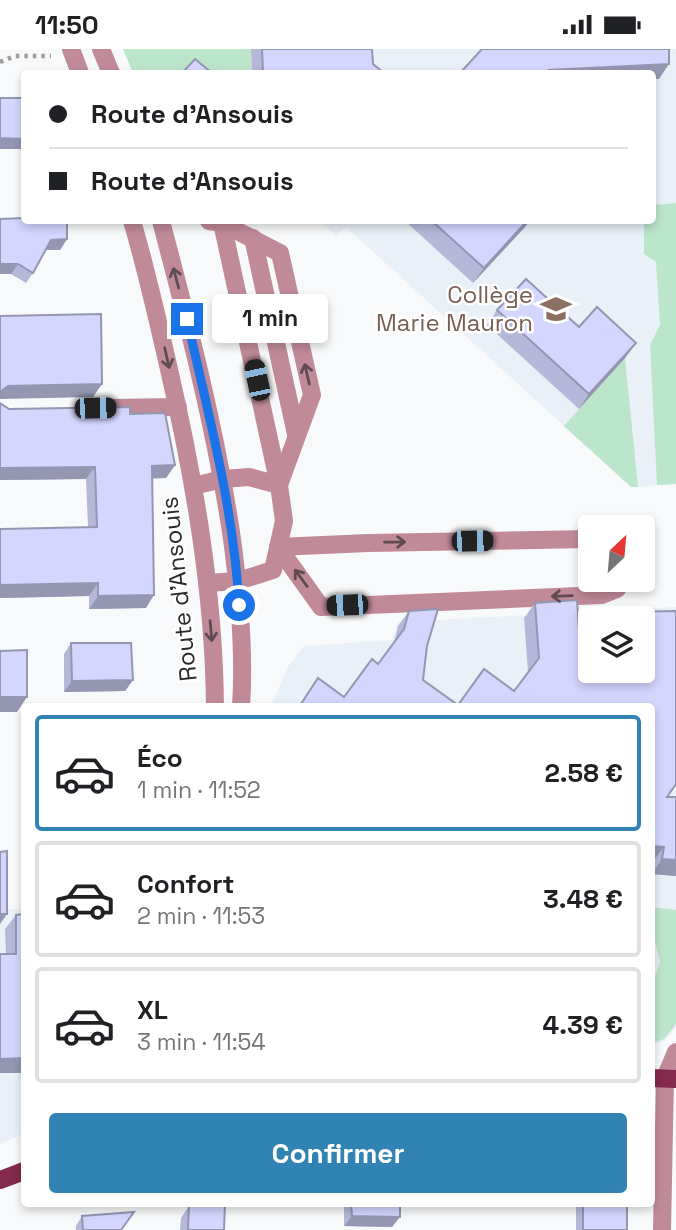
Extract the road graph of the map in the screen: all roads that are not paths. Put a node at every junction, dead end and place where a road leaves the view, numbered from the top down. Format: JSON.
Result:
{"nodes":[{"id":1,"x":101,"y":49,"type":"edge"},
{"id":2,"x":72,"y":52,"type":"edge"},
{"id":3,"x":79,"y":70,"type":"edge"},
{"id":4,"x":110,"y":70,"type":"edge"},
{"id":5,"x":136,"y":224,"type":"edge"},
{"id":6,"x":161,"y":224,"type":"edge"},
{"id":7,"x":216,"y":224,"type":"edge"},
{"id":8,"x":221,"y":224,"type":"edge"},
{"id":9,"x":178,"y":407,"type":"junction"},
{"id":10,"x":91,"y":408,"type":"edge"},
{"id":11,"x":223,"y":479,"type":"junction"},
{"id":12,"x":279,"y":485,"type":"junction"},
{"id":13,"x":193,"y":486,"type":"junction"},
{"id":14,"x":578,"y":539,"type":"edge"},
{"id":15,"x":278,"y":547,"type":"junction"},
{"id":16,"x":238,"y":581,"type":"junction"},
{"id":17,"x":207,"y":583,"type":"junction"},
{"id":18,"x":610,"y":592,"type":"edge"},
{"id":19,"x":215,"y":703,"type":"edge"},
{"id":20,"x":241,"y":703,"type":"edge"},
{"id":21,"x":676,"y":1052,"type":"edge"},
{"id":22,"x":664,"y":1078,"type":"edge"},
{"id":23,"x":21,"y":1172,"type":"edge"},
{"id":24,"x":0,"y":1179,"type":"edge"},
{"id":25,"x":662,"y":1230,"type":"edge"}],
"edges":[{"from":1,"to":4,"type":"street"},
{"from":2,"to":3,"type":"street"},
{"from":5,"to":9,"type":"street","name":"Route d'Ansouis","one_way":true},
{"from":11,"to":6,"type":"street","one_way":true},
{"from":7,"to":12,"type":"street"},
{"from":12,"to":8,"type":"street","one_way":true},
{"from":9,"to":10,"type":"street"},
{"from":9,"to":13,"type":"street","name":"Route d'Ansouis"},
{"from":11,"to":12,"type":"street"},
{"from":11,"to":13,"type":"street"},
{"from":11,"to":16,"type":"street"},
{"from":12,"to":15,"type":"street"},
{"from":13,"to":17,"type":"street","name":"Route d'Ansouis"},
{"from":15,"to":14,"type":"street","one_way":true},
{"from":15,"to":16,"type":"street"},
{"from":18,"to":15,"type":"street","one_way":true},
{"from":16,"to":17,"type":"street"},
{"from":16,"to":20,"type":"street"},
{"from":17,"to":19,"type":"street","name":"Route d'Ansouis","one_way":true},
{"from":21,"to":22,"type":"street"},
{"from":22,"to":25,"type":"street"},
{"from":23,"to":24,"type":"main road"}]}
